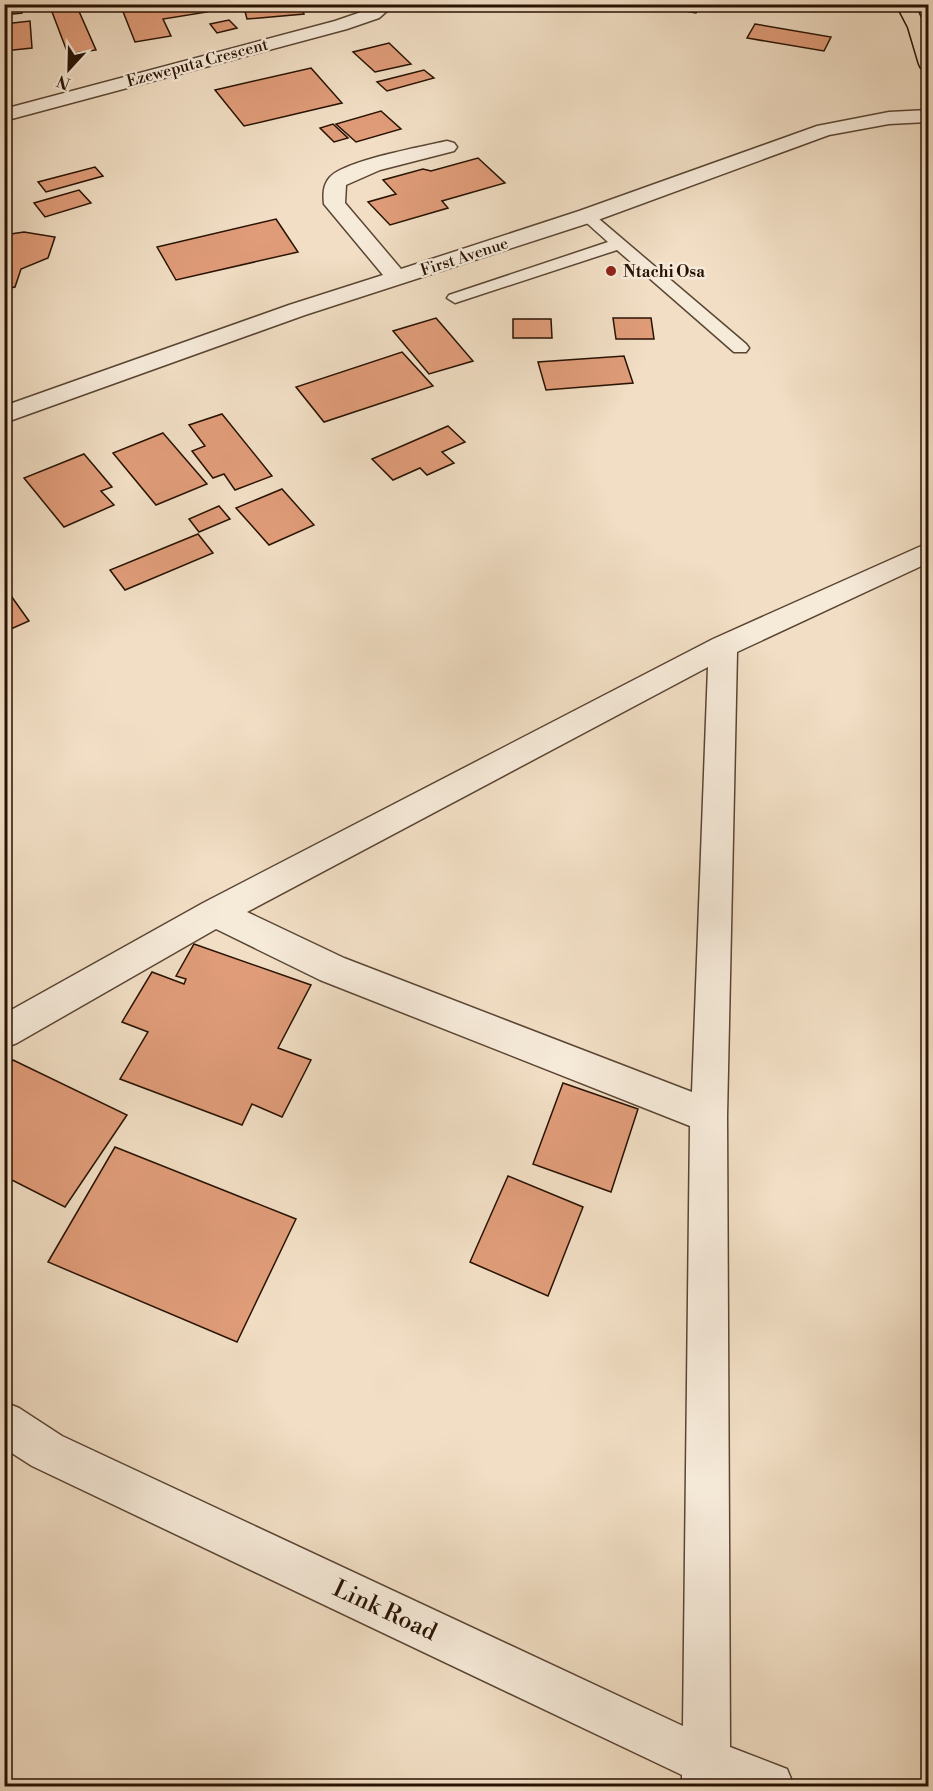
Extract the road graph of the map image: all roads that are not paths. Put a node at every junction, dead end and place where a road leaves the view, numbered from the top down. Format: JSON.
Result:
{"nodes":[{"id":1,"x":387,"y":4,"type":"edge"},
{"id":2,"x":905,"y":4,"type":"edge"},
{"id":3,"x":928,"y":64,"type":"edge"},
{"id":4,"x":4,"y":115,"type":"edge"},
{"id":5,"x":928,"y":116,"type":"edge"},
{"id":6,"x":447,"y":147,"type":"dead end"},
{"id":7,"x":587,"y":216,"type":"junction"},
{"id":8,"x":618,"y":244,"type":"junction"},
{"id":9,"x":398,"y":278,"type":"junction"},
{"id":10,"x":455,"y":298,"type":"dead end"},
{"id":11,"x":740,"y":348,"type":"dead end"},
{"id":12,"x":4,"y":415,"type":"edge"},
{"id":13,"x":928,"y":552,"type":"edge"},
{"id":14,"x":723,"y":646,"type":"junction"},
{"id":15,"x":215,"y":913,"type":"junction"},
{"id":16,"x":4,"y":1032,"type":"edge"},
{"id":17,"x":708,"y":1116,"type":"junction"},
{"id":18,"x":4,"y":1423,"type":"edge"},
{"id":19,"x":707,"y":1774,"type":"edge"},
{"id":20,"x":770,"y":1786,"type":"edge"}],
"edges":[{"from":1,"to":4,"type":"street","name":"Ezeweputa Crescent"},
{"from":2,"to":3,"type":"main road"},
{"from":5,"to":7,"type":"street","name":"First Avenue"},
{"from":6,"to":9,"type":"street"},
{"from":7,"to":8,"type":"lane"},
{"from":7,"to":9,"type":"street","name":"First Avenue"},
{"from":8,"to":10,"type":"lane"},
{"from":8,"to":11,"type":"lane"},
{"from":9,"to":12,"type":"street","name":"First Avenue"},
{"from":13,"to":14,"type":"street"},
{"from":14,"to":15,"type":"street"},
{"from":14,"to":17,"type":"street"},
{"from":15,"to":16,"type":"street"},
{"from":15,"to":17,"type":"street"},
{"from":17,"to":19,"type":"street"},
{"from":18,"to":19,"type":"street","name":"Link Road"},
{"from":19,"to":20,"type":"street","name":"Link Road"}]}
